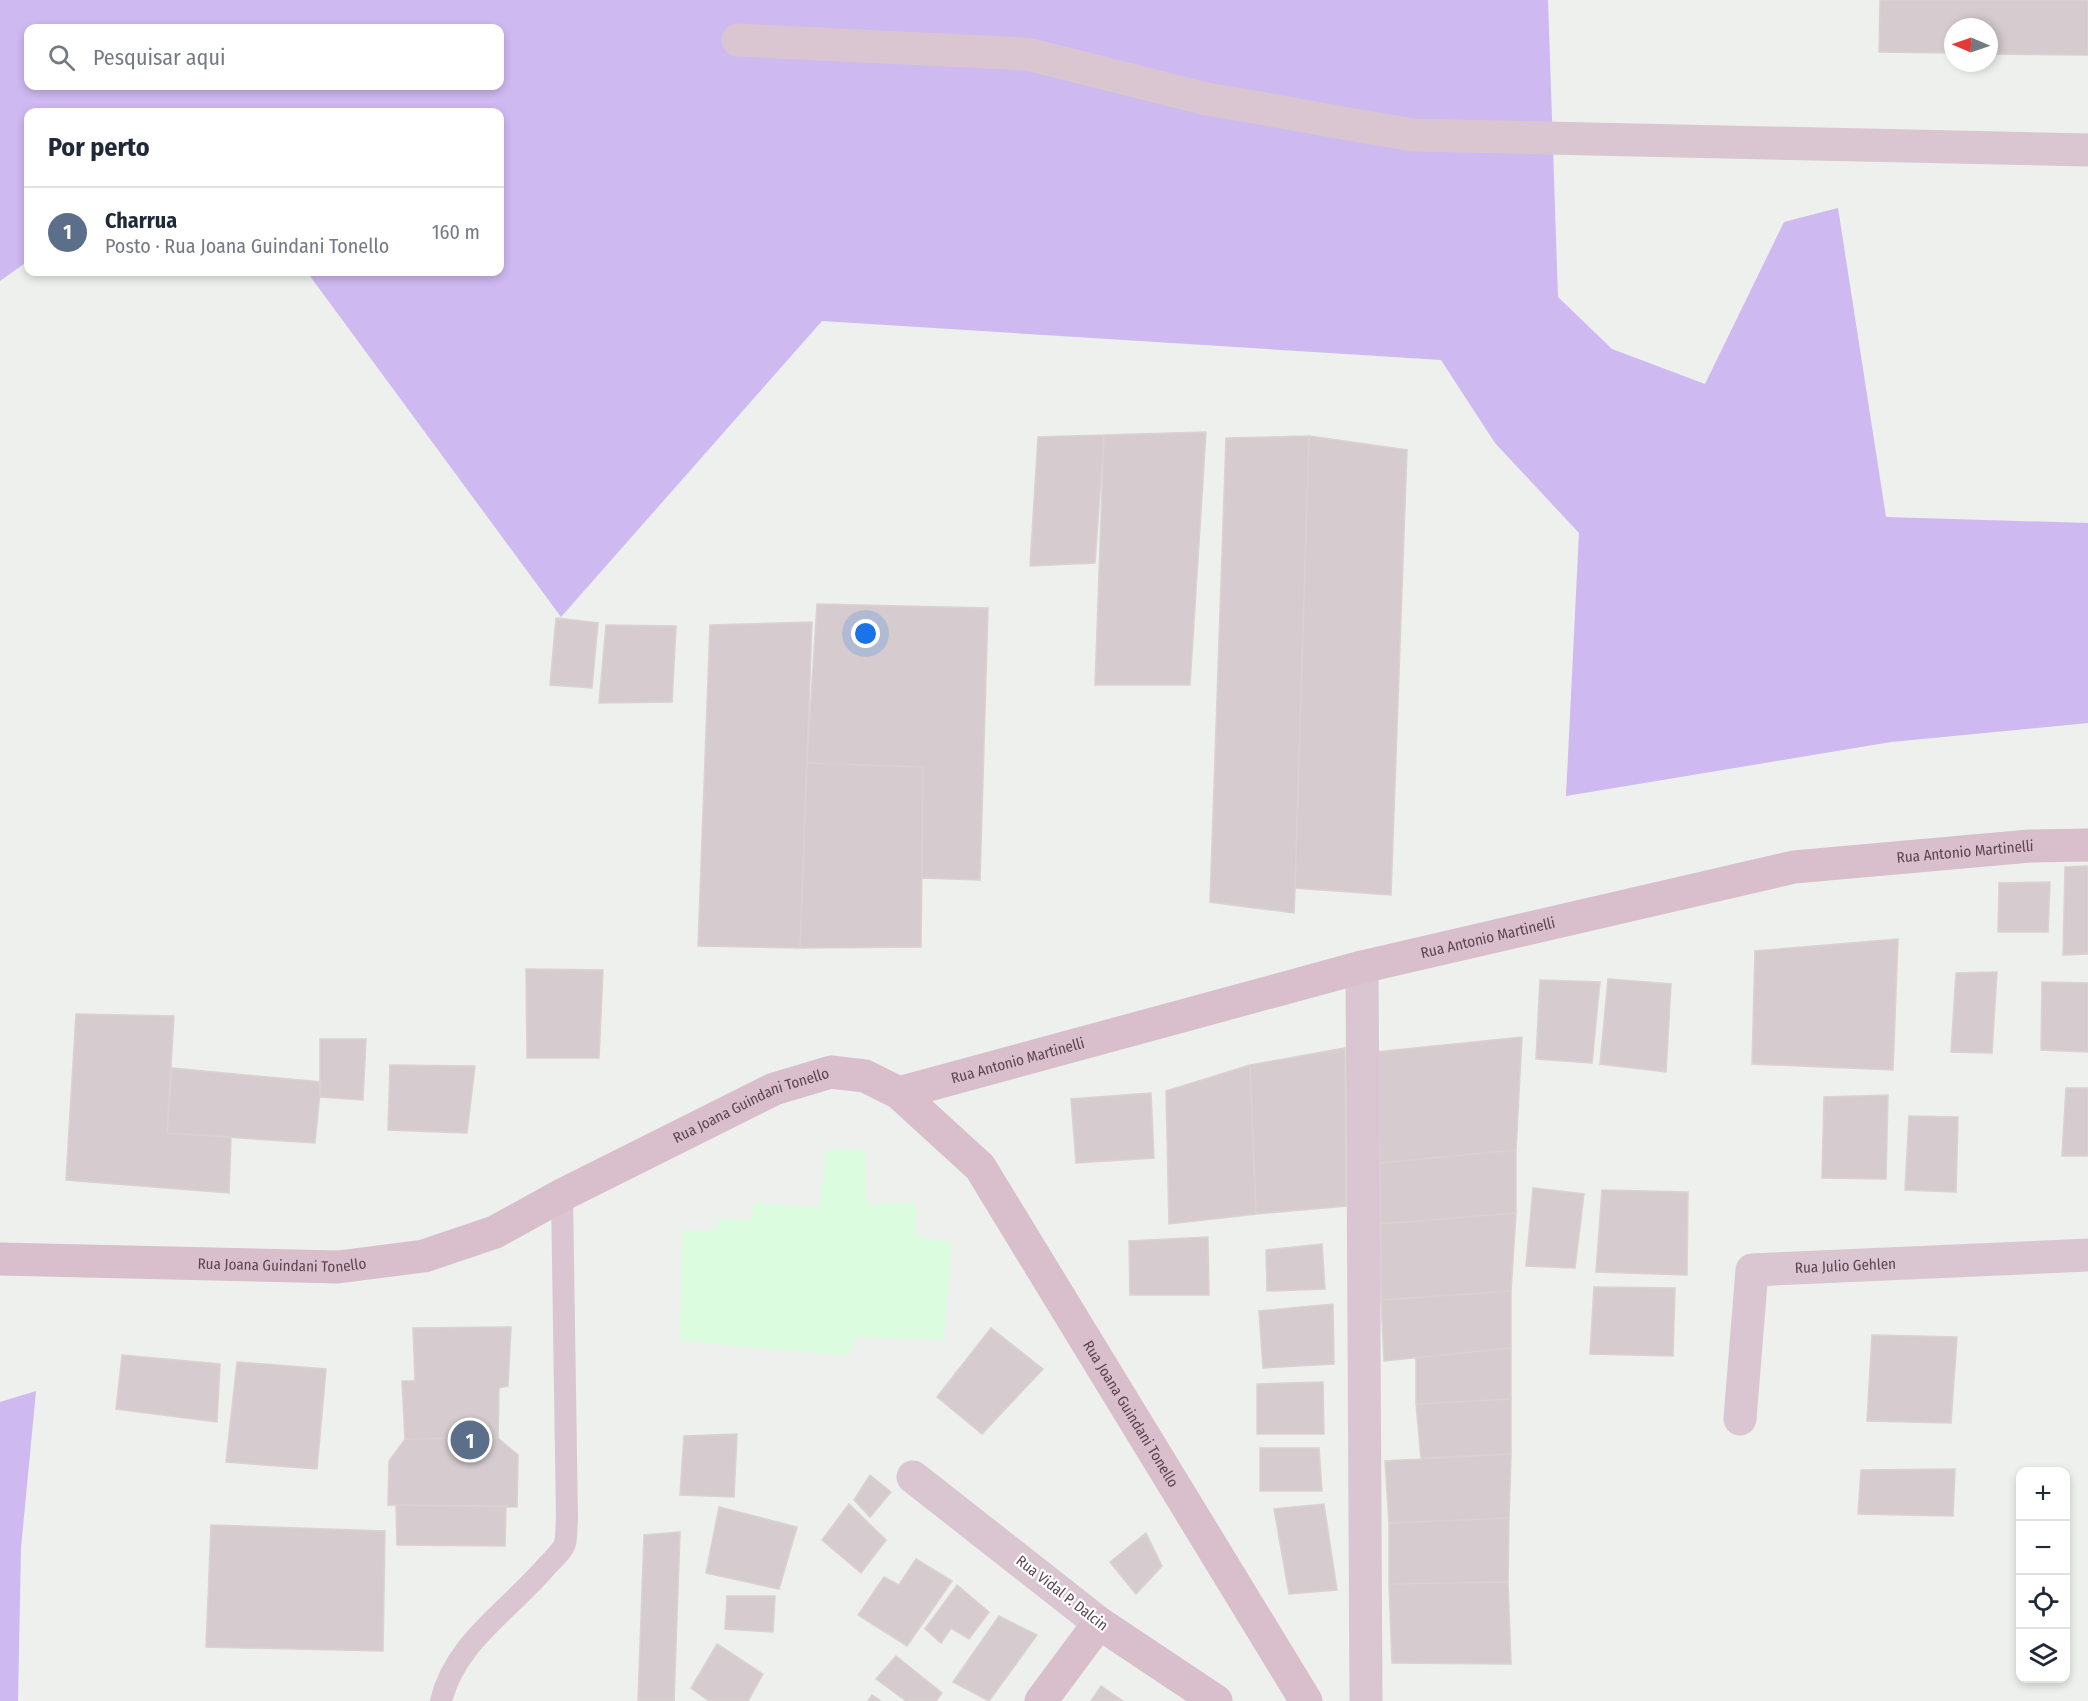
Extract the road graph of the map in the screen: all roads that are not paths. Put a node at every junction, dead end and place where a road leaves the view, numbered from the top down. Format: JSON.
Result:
{"nodes":[{"id":1,"x":738,"y":40,"type":"dead end"},
{"id":2,"x":2088,"y":150,"type":"edge"},
{"id":3,"x":2088,"y":845,"type":"edge"},
{"id":4,"x":1362,"y":967,"type":"junction"},
{"id":5,"x":899,"y":1093,"type":"junction"},
{"id":6,"x":562,"y":1195,"type":"junction"},
{"id":7,"x":2088,"y":1255,"type":"edge"},
{"id":8,"x":0,"y":1259,"type":"edge"},
{"id":9,"x":1740,"y":1419,"type":"dead end"},
{"id":10,"x":913,"y":1477,"type":"dead end"},
{"id":11,"x":1099,"y":1623,"type":"junction"},
{"id":12,"x":441,"y":1701,"type":"edge"},
{"id":13,"x":1041,"y":1701,"type":"edge"},
{"id":14,"x":1216,"y":1701,"type":"edge"},
{"id":15,"x":1306,"y":1701,"type":"edge"},
{"id":16,"x":1366,"y":1701,"type":"edge"}],
"edges":[{"from":1,"to":2,"type":"street"},
{"from":3,"to":4,"type":"main road","name":"Rua Antonio Martinelli"},
{"from":4,"to":5,"type":"main road","name":"Rua Antonio Martinelli"},
{"from":4,"to":16,"type":"street"},
{"from":5,"to":6,"type":"main road","name":"Rua Joana Guindani Tonello"},
{"from":5,"to":15,"type":"main road","name":"Rua Joana Guindani Tonello"},
{"from":6,"to":8,"type":"main road","name":"Rua Joana Guindani Tonello"},
{"from":6,"to":12,"type":"lane"},
{"from":7,"to":9,"type":"street","name":"Rua Julio Gehlen"},
{"from":10,"to":11,"type":"street","name":"Rua Vidal P. Dalcin"},
{"from":11,"to":13,"type":"main road"},
{"from":11,"to":14,"type":"main road","name":"Rua Vidal P. Dalcin"}]}
